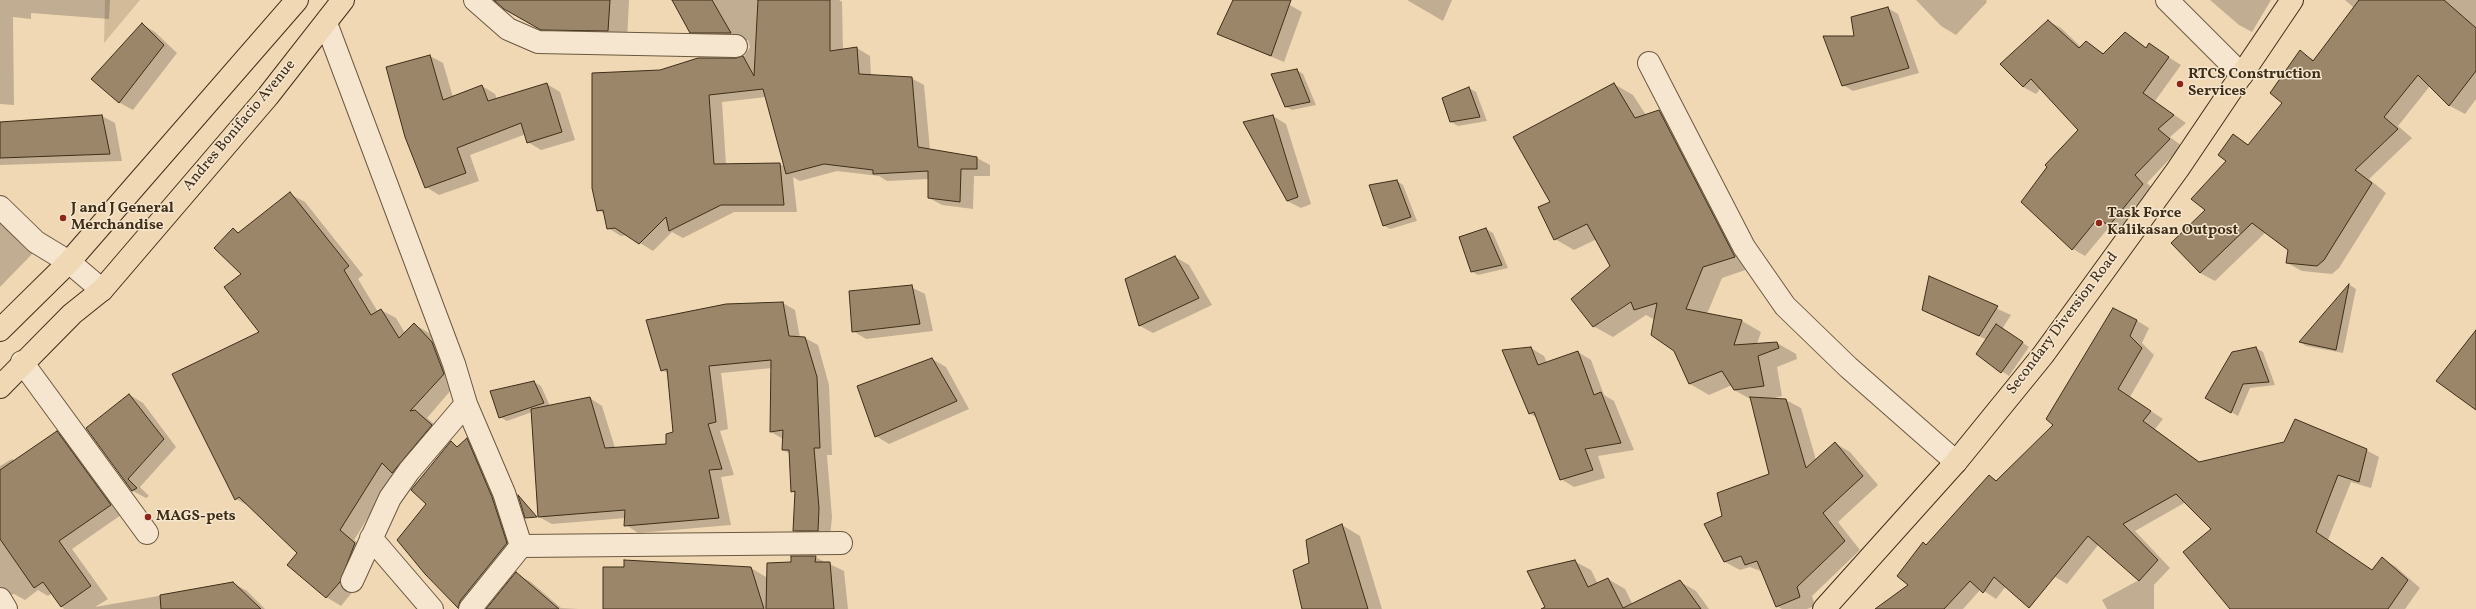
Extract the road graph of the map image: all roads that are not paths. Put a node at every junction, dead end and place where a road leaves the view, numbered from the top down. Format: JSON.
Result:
{"nodes":[{"id":1,"x":297,"y":0,"type":"edge"},
{"id":2,"x":343,"y":0,"type":"edge"},
{"id":3,"x":475,"y":0,"type":"edge"},
{"id":4,"x":2167,"y":0,"type":"edge"},
{"id":5,"x":2292,"y":0,"type":"edge"},
{"id":6,"x":326,"y":23,"type":"junction"},
{"id":7,"x":736,"y":46,"type":"dead end"},
{"id":8,"x":1649,"y":63,"type":"dead end"},
{"id":9,"x":2242,"y":76,"type":"junction"},
{"id":10,"x":0,"y":208,"type":"edge"},
{"id":11,"x":69,"y":262,"type":"junction"},
{"id":12,"x":102,"y":290,"type":"junction"},
{"id":13,"x":0,"y":330,"type":"edge"},
{"id":14,"x":22,"y":362,"type":"junction"},
{"id":15,"x":0,"y":387,"type":"edge"},
{"id":16,"x":466,"y":404,"type":"junction"},
{"id":17,"x":1956,"y":462,"type":"junction"},
{"id":18,"x":147,"y":533,"type":"dead end"},
{"id":19,"x":371,"y":538,"type":"junction"},
{"id":20,"x":841,"y":543,"type":"dead end"},
{"id":21,"x":521,"y":546,"type":"junction"},
{"id":22,"x":352,"y":581,"type":"dead end"},
{"id":23,"x":0,"y":599,"type":"edge"},
{"id":24,"x":6,"y":609,"type":"edge"},
{"id":25,"x":432,"y":609,"type":"edge"},
{"id":26,"x":470,"y":609,"type":"edge"},
{"id":27,"x":1824,"y":609,"type":"edge"}],
"edges":[{"from":1,"to":11,"type":"main road"},
{"from":2,"to":6,"type":"main road","name":"Andres Bonifacio Avenue"},
{"from":3,"to":7,"type":"street"},
{"from":4,"to":9,"type":"street"},
{"from":5,"to":9,"type":"main road","name":"Secondary Diversion Road"},
{"from":6,"to":12,"type":"main road","name":"Andres Bonifacio Avenue"},
{"from":6,"to":16,"type":"street"},
{"from":8,"to":17,"type":"street"},
{"from":9,"to":17,"type":"main road","name":"Secondary Diversion Road"},
{"from":10,"to":11,"type":"street"},
{"from":11,"to":12,"type":"street"},
{"from":11,"to":13,"type":"main road"},
{"from":12,"to":14,"type":"main road","name":"Andres Bonifacio Avenue"},
{"from":14,"to":15,"type":"main road","name":"Andres Bonifacio Avenue"},
{"from":14,"to":18,"type":"street"},
{"from":16,"to":19,"type":"street"},
{"from":16,"to":21,"type":"street"},
{"from":17,"to":27,"type":"main road","name":"Secondary Diversion Road"},
{"from":19,"to":22,"type":"street"},
{"from":19,"to":25,"type":"street"},
{"from":20,"to":21,"type":"street"},
{"from":21,"to":26,"type":"street"},
{"from":23,"to":24,"type":"street"}]}
